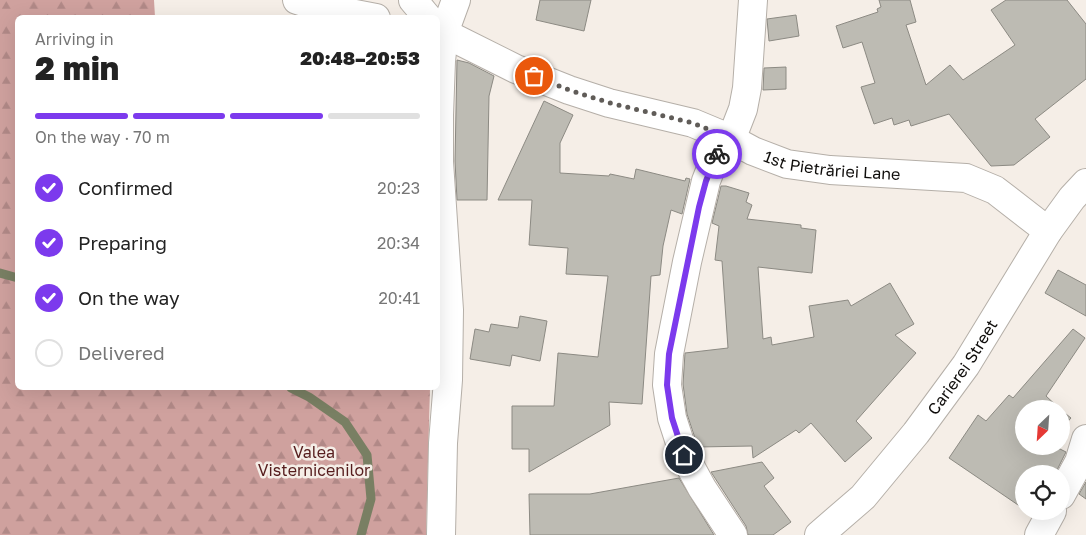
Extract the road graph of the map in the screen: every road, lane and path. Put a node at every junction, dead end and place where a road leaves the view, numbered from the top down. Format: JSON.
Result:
{"nodes":[{"id":1,"x":297,"y":0,"type":"edge"},
{"id":2,"x":413,"y":0,"type":"edge"},
{"id":3,"x":456,"y":0,"type":"edge"},
{"id":4,"x":753,"y":0,"type":"edge"},
{"id":5,"x":360,"y":15,"type":"edge"},
{"id":6,"x":426,"y":15,"type":"edge"},
{"id":7,"x":440,"y":23,"type":"edge"},
{"id":8,"x":440,"y":29,"type":"edge"},
{"id":9,"x":729,"y":138,"type":"junction"},
{"id":10,"x":440,"y":177,"type":"edge"},
{"id":11,"x":1081,"y":197,"type":"edge"},
{"id":12,"x":1048,"y":231,"type":"junction"},
{"id":13,"x":1086,"y":438,"type":"edge"},
{"id":14,"x":1070,"y":478,"type":"edge"},
{"id":15,"x":1047,"y":520,"type":"edge"},
{"id":16,"x":441,"y":535,"type":"edge"},
{"id":17,"x":733,"y":535,"type":"edge"},
{"id":18,"x":819,"y":535,"type":"edge"},
{"id":19,"x":1039,"y":535,"type":"edge"}],
"edges":[{"from":1,"to":5,"type":"street"},
{"from":2,"to":6,"type":"street"},
{"from":3,"to":7,"type":"street"},
{"from":4,"to":9,"type":"street"},
{"from":8,"to":9,"type":"street","name":"1st Pietrăriei Lane"},
{"from":9,"to":12,"type":"street","name":"1st Pietrăriei Lane"},
{"from":9,"to":17,"type":"street"},
{"from":10,"to":16,"type":"street"},
{"from":11,"to":12,"type":"street","name":"Carierei Street"},
{"from":12,"to":18,"type":"street","name":"Carierei Street"},
{"from":13,"to":14,"type":"street"},
{"from":15,"to":19,"type":"street"}]}
